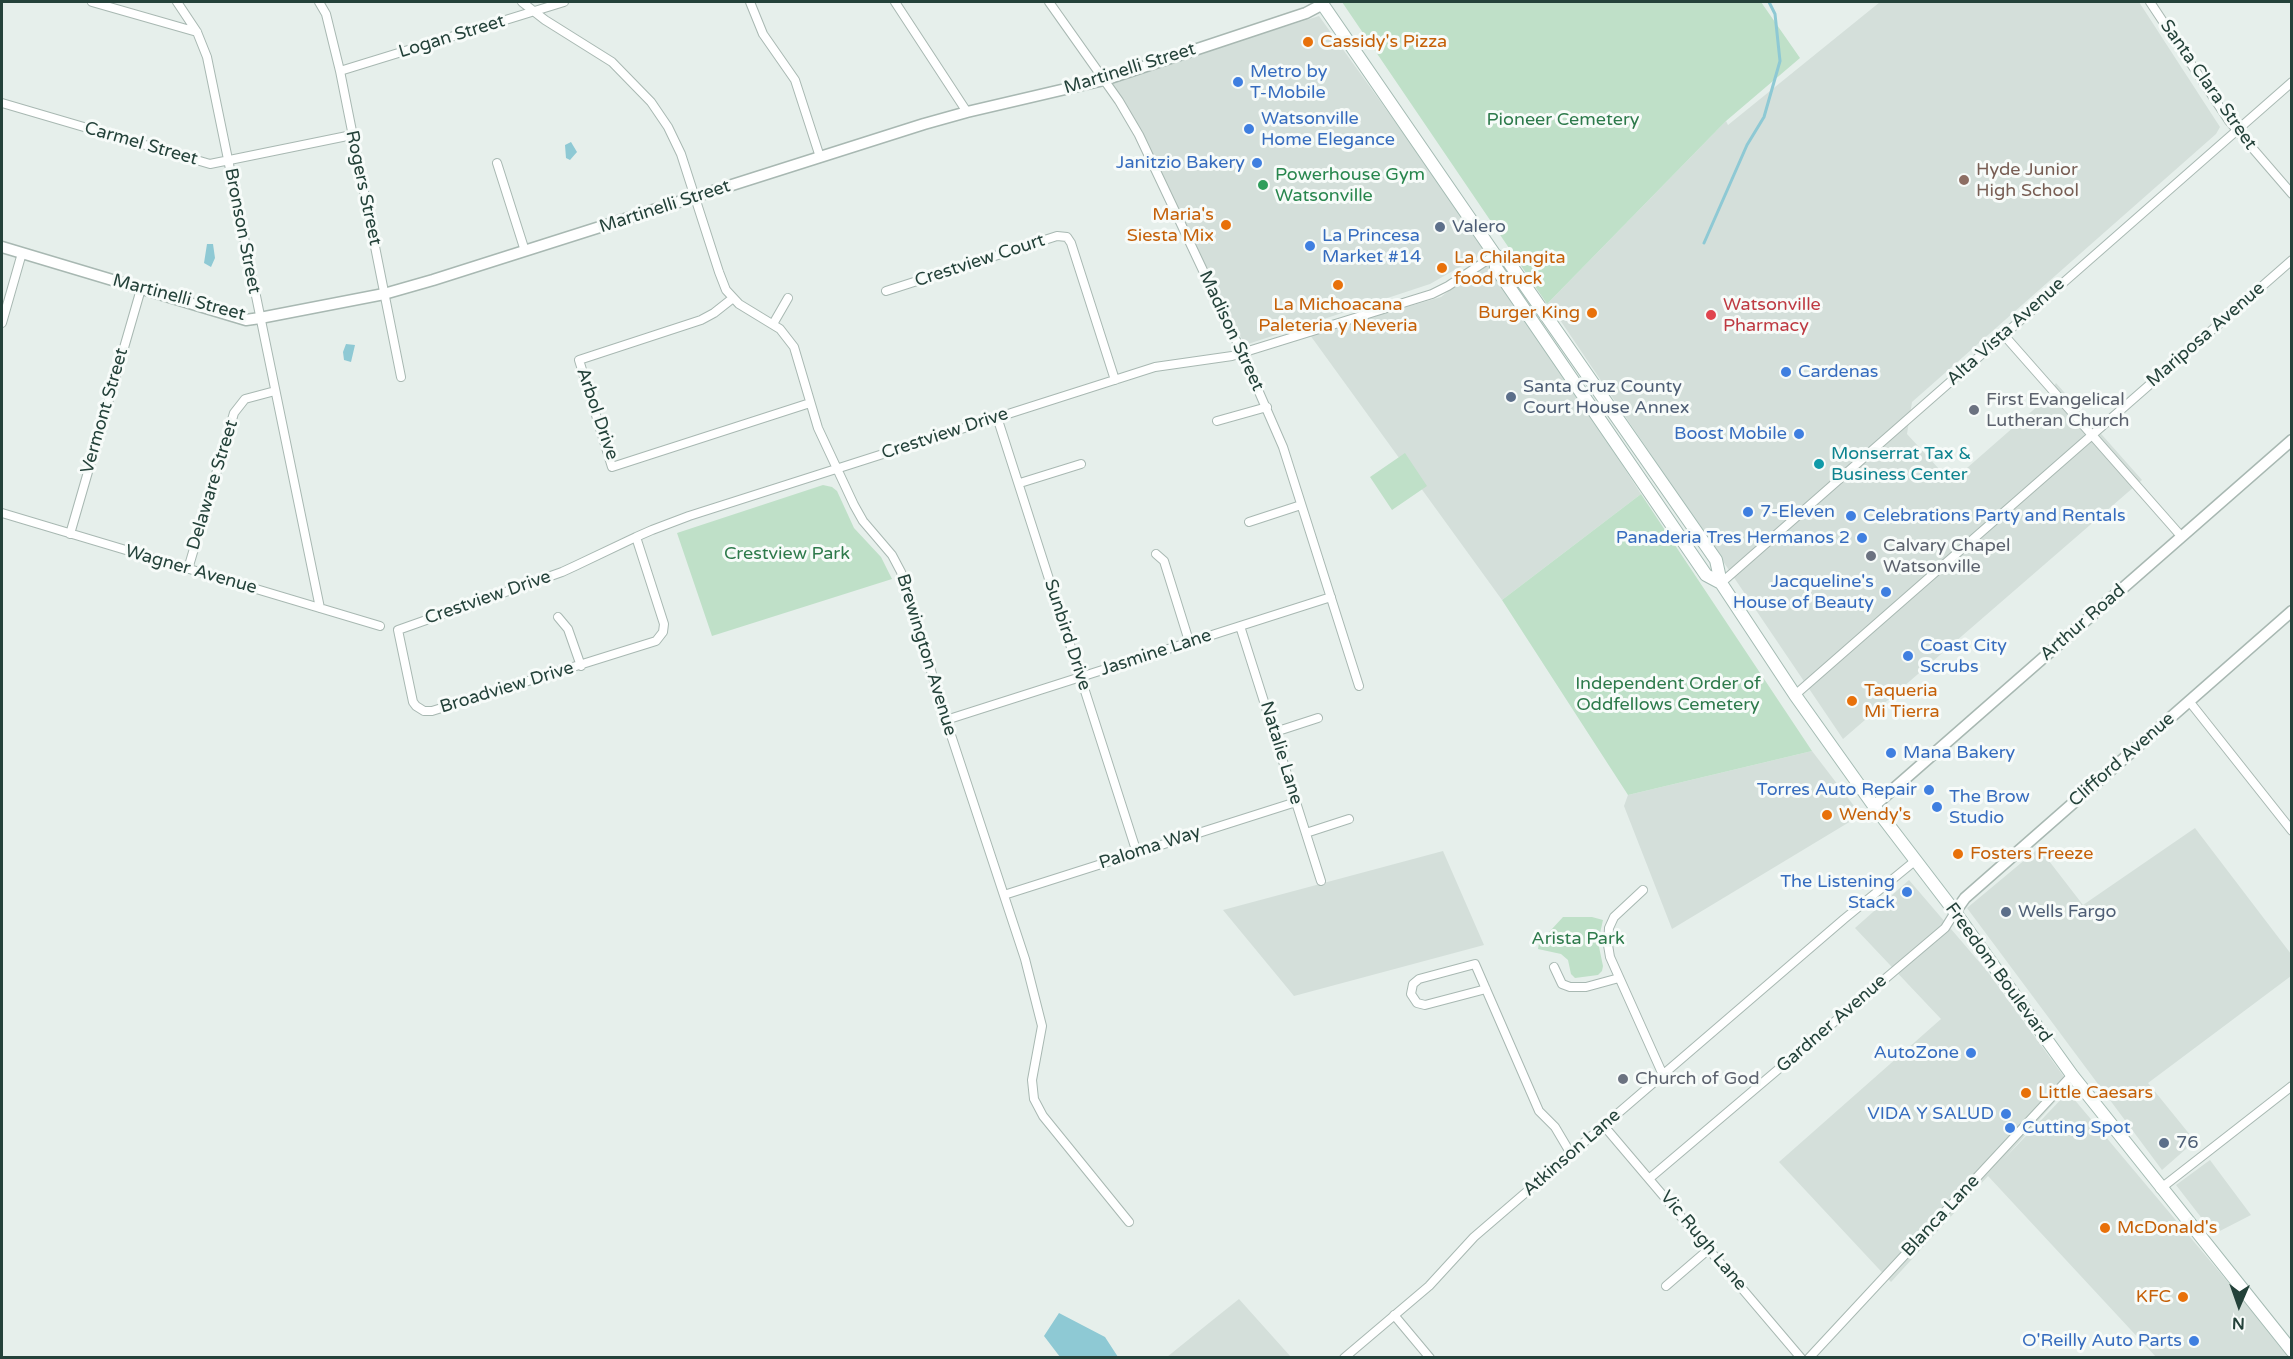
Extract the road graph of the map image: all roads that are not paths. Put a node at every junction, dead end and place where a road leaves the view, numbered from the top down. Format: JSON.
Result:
{"nodes":[{"id":1,"x":93,"y":2,"type":"edge"},
{"id":2,"x":177,"y":2,"type":"edge"},
{"id":3,"x":319,"y":2,"type":"edge"},
{"id":4,"x":522,"y":2,"type":"edge"},
{"id":5,"x":564,"y":2,"type":"edge"},
{"id":6,"x":750,"y":2,"type":"edge"},
{"id":7,"x":896,"y":2,"type":"edge"},
{"id":8,"x":1049,"y":2,"type":"edge"},
{"id":9,"x":2150,"y":2,"type":"edge"},
{"id":10,"x":1322,"y":3,"type":"edge"},
{"id":11,"x":533,"y":11,"type":"junction"},
{"id":12,"x":197,"y":32,"type":"junction"},
{"id":13,"x":340,"y":72,"type":"junction"},
{"id":14,"x":1104,"y":80,"type":"junction"},
{"id":15,"x":2292,"y":82,"type":"edge"},
{"id":16,"x":2,"y":103,"type":"edge"},
{"id":17,"x":967,"y":112,"type":"junction"},
{"id":18,"x":2236,"y":130,"type":"junction"},
{"id":19,"x":352,"y":135,"type":"junction"},
{"id":20,"x":820,"y":157,"type":"junction"},
{"id":21,"x":228,"y":161,"type":"junction"},
{"id":22,"x":497,"y":163,"type":"dead end"},
{"id":23,"x":2292,"y":194,"type":"edge"},
{"id":24,"x":695,"y":198,"type":"junction"},
{"id":25,"x":2,"y":247,"type":"edge"},
{"id":26,"x":525,"y":251,"type":"junction"},
{"id":27,"x":22,"y":253,"type":"junction"},
{"id":28,"x":1495,"y":255,"type":"junction"},
{"id":29,"x":2292,"y":260,"type":"edge"},
{"id":30,"x":141,"y":289,"type":"junction"},
{"id":31,"x":886,"y":291,"type":"dead end"},
{"id":32,"x":384,"y":294,"type":"junction"},
{"id":33,"x":733,"y":298,"type":"junction"},
{"id":34,"x":788,"y":298,"type":"dead end"},
{"id":35,"x":260,"y":318,"type":"junction"},
{"id":36,"x":2,"y":323,"type":"edge"},
{"id":37,"x":773,"y":324,"type":"junction"},
{"id":38,"x":2003,"y":334,"type":"junction"},
{"id":39,"x":1242,"y":353,"type":"junction"},
{"id":40,"x":401,"y":377,"type":"dead end"},
{"id":41,"x":1114,"y":380,"type":"junction"},
{"id":42,"x":275,"y":391,"type":"junction"},
{"id":43,"x":810,"y":403,"type":"junction"},
{"id":44,"x":1267,"y":407,"type":"junction"},
{"id":45,"x":997,"y":417,"type":"junction"},
{"id":46,"x":1217,"y":421,"type":"dead end"},
{"id":47,"x":2092,"y":435,"type":"junction"},
{"id":48,"x":2292,"y":440,"type":"edge"},
{"id":49,"x":1081,"y":464,"type":"dead end"},
{"id":50,"x":837,"y":469,"type":"junction"},
{"id":51,"x":1020,"y":483,"type":"junction"},
{"id":52,"x":1301,"y":505,"type":"junction"},
{"id":53,"x":2,"y":513,"type":"edge"},
{"id":54,"x":1249,"y":522,"type":"dead end"},
{"id":55,"x":70,"y":534,"type":"junction"},
{"id":56,"x":2181,"y":536,"type":"junction"},
{"id":57,"x":636,"y":537,"type":"junction"},
{"id":58,"x":1156,"y":554,"type":"dead end"},
{"id":59,"x":188,"y":569,"type":"junction"},
{"id":60,"x":1720,"y":583,"type":"junction"},
{"id":61,"x":1331,"y":597,"type":"junction"},
{"id":62,"x":320,"y":608,"type":"junction"},
{"id":63,"x":2291,"y":612,"type":"edge"},
{"id":64,"x":558,"y":617,"type":"dead end"},
{"id":65,"x":380,"y":626,"type":"dead end"},
{"id":66,"x":1240,"y":626,"type":"junction"},
{"id":67,"x":398,"y":630,"type":"joint"},
{"id":68,"x":1190,"y":642,"type":"junction"},
{"id":69,"x":581,"y":666,"type":"junction"},
{"id":70,"x":1081,"y":677,"type":"junction"},
{"id":71,"x":1359,"y":686,"type":"dead end"},
{"id":72,"x":1795,"y":695,"type":"junction"},
{"id":73,"x":2189,"y":700,"type":"junction"},
{"id":74,"x":1318,"y":718,"type":"dead end"},
{"id":75,"x":946,"y":720,"type":"junction"},
{"id":76,"x":1275,"y":732,"type":"junction"},
{"id":77,"x":1296,"y":802,"type":"junction"},
{"id":78,"x":1874,"y":806,"type":"junction"},
{"id":79,"x":1349,"y":819,"type":"dead end"},
{"id":80,"x":2292,"y":831,"type":"edge"},
{"id":81,"x":1306,"y":832,"type":"junction"},
{"id":82,"x":1137,"y":853,"type":"junction"},
{"id":83,"x":1916,"y":860,"type":"junction"},
{"id":84,"x":1321,"y":881,"type":"dead end"},
{"id":85,"x":1643,"y":890,"type":"dead end"},
{"id":86,"x":1004,"y":895,"type":"junction"},
{"id":87,"x":1955,"y":912,"type":"junction"},
{"id":88,"x":1554,"y":967,"type":"dead end"},
{"id":89,"x":1619,"y":978,"type":"junction"},
{"id":90,"x":1486,"y":989,"type":"junction"},
{"id":91,"x":1663,"y":1075,"type":"junction"},
{"id":92,"x":2072,"y":1075,"type":"junction"},
{"id":93,"x":2292,"y":1086,"type":"edge"},
{"id":94,"x":1604,"y":1126,"type":"junction"},
{"id":95,"x":1571,"y":1154,"type":"junction"},
{"id":96,"x":1650,"y":1178,"type":"junction"},
{"id":97,"x":2160,"y":1189,"type":"junction"},
{"id":98,"x":1129,"y":1222,"type":"dead end"},
{"id":99,"x":1709,"y":1249,"type":"junction"},
{"id":100,"x":1666,"y":1286,"type":"dead end"},
{"id":101,"x":1394,"y":1315,"type":"junction"},
{"id":102,"x":2292,"y":1352,"type":"edge"},
{"id":103,"x":1344,"y":1358,"type":"edge"},
{"id":104,"x":1430,"y":1358,"type":"edge"},
{"id":105,"x":1800,"y":1358,"type":"edge"},
{"id":106,"x":1809,"y":1358,"type":"edge"}],
"edges":[{"from":1,"to":12,"type":"street"},
{"from":2,"to":12,"type":"street","name":"Bronson Street"},
{"from":3,"to":13,"type":"street","name":"Rogers Street"},
{"from":4,"to":11,"type":"street","name":"Brewington Avenue"},
{"from":5,"to":11,"type":"street","name":"Logan Street"},
{"from":6,"to":20,"type":"street"},
{"from":7,"to":17,"type":"street"},
{"from":8,"to":14,"type":"street","name":"Madison Street"},
{"from":9,"to":18,"type":"street","name":"Santa Clara Street"},
{"from":10,"to":14,"type":"street","name":"Martinelli Street"},
{"from":10,"to":28,"type":"main road","name":"Freedom Boulevard"},
{"from":11,"to":13,"type":"street","name":"Logan Street"},
{"from":11,"to":24,"type":"street","name":"Brewington Avenue"},
{"from":12,"to":21,"type":"street","name":"Bronson Street"},
{"from":13,"to":19,"type":"street","name":"Rogers Street"},
{"from":14,"to":17,"type":"street","name":"Martinelli Street"},
{"from":14,"to":39,"type":"street","name":"Madison Street"},
{"from":15,"to":18,"type":"street","name":"Alta Vista Avenue"},
{"from":16,"to":21,"type":"street","name":"Carmel Street"},
{"from":17,"to":20,"type":"street","name":"Martinelli Street"},
{"from":18,"to":23,"type":"street","name":"Santa Clara Street"},
{"from":18,"to":38,"type":"street","name":"Alta Vista Avenue"},
{"from":19,"to":21,"type":"street","name":"Carmel Street"},
{"from":19,"to":32,"type":"street","name":"Rogers Street"},
{"from":20,"to":24,"type":"street","name":"Martinelli Street"},
{"from":21,"to":35,"type":"street","name":"Bronson Street"},
{"from":22,"to":26,"type":"street"},
{"from":24,"to":26,"type":"street","name":"Martinelli Street"},
{"from":24,"to":33,"type":"street","name":"Brewington Avenue"},
{"from":25,"to":27,"type":"street","name":"Martinelli Street"},
{"from":26,"to":32,"type":"street","name":"Martinelli Street"},
{"from":27,"to":30,"type":"street","name":"Martinelli Street"},
{"from":27,"to":36,"type":"street"},
{"from":28,"to":39,"type":"street","name":"Crestview Drive"},
{"from":28,"to":60,"type":"main road","name":"Freedom Boulevard"},
{"from":29,"to":47,"type":"street","name":"Mariposa Avenue"},
{"from":30,"to":35,"type":"street","name":"Martinelli Street"},
{"from":30,"to":55,"type":"street","name":"Vermont Street"},
{"from":31,"to":41,"type":"street","name":"Crestview Court"},
{"from":32,"to":35,"type":"street","name":"Martinelli Street"},
{"from":32,"to":40,"type":"street","name":"Rogers Street"},
{"from":33,"to":37,"type":"street","name":"Brewington Avenue"},
{"from":33,"to":43,"type":"street","name":"Arbol Drive"},
{"from":34,"to":37,"type":"street"},
{"from":35,"to":42,"type":"street","name":"Bronson Street"},
{"from":37,"to":43,"type":"street","name":"Brewington Avenue"},
{"from":38,"to":47,"type":"street"},
{"from":38,"to":60,"type":"street","name":"Alta Vista Avenue"},
{"from":39,"to":41,"type":"street","name":"Crestview Drive"},
{"from":39,"to":44,"type":"street","name":"Madison Street"},
{"from":41,"to":45,"type":"street","name":"Crestview Drive"},
{"from":42,"to":59,"type":"street","name":"Delaware Street"},
{"from":42,"to":62,"type":"street","name":"Bronson Street"},
{"from":43,"to":50,"type":"street","name":"Brewington Avenue"},
{"from":44,"to":46,"type":"street"},
{"from":44,"to":52,"type":"street","name":"Madison Street"},
{"from":45,"to":50,"type":"street","name":"Crestview Drive"},
{"from":45,"to":51,"type":"street","name":"Sunbird Drive"},
{"from":47,"to":56,"type":"street"},
{"from":47,"to":72,"type":"street","name":"Mariposa Avenue"},
{"from":48,"to":56,"type":"street","name":"Arthur Road"},
{"from":49,"to":51,"type":"street"},
{"from":50,"to":57,"type":"street","name":"Crestview Drive"},
{"from":50,"to":75,"type":"street","name":"Brewington Avenue"},
{"from":51,"to":70,"type":"street","name":"Sunbird Drive"},
{"from":52,"to":54,"type":"street"},
{"from":52,"to":61,"type":"street","name":"Madison Street"},
{"from":53,"to":55,"type":"street","name":"Wagner Avenue"},
{"from":55,"to":59,"type":"street","name":"Wagner Avenue"},
{"from":56,"to":78,"type":"street","name":"Arthur Road"},
{"from":57,"to":67,"type":"street","name":"Crestview Drive"},
{"from":57,"to":69,"type":"street","name":"Broadview Drive"},
{"from":58,"to":68,"type":"street"},
{"from":59,"to":62,"type":"street","name":"Wagner Avenue"},
{"from":60,"to":72,"type":"main road","name":"Freedom Boulevard"},
{"from":61,"to":66,"type":"street","name":"Jasmine Lane"},
{"from":61,"to":71,"type":"street","name":"Madison Street"},
{"from":62,"to":65,"type":"street","name":"Wagner Avenue"},
{"from":63,"to":73,"type":"street","name":"Clifford Avenue"},
{"from":64,"to":69,"type":"street"},
{"from":66,"to":68,"type":"street","name":"Jasmine Lane"},
{"from":66,"to":76,"type":"street","name":"Natalie Lane"},
{"from":67,"to":69,"type":"street","name":"Broadview Drive"},
{"from":68,"to":70,"type":"street","name":"Jasmine Lane"},
{"from":70,"to":75,"type":"street","name":"Jasmine Lane"},
{"from":70,"to":82,"type":"street","name":"Sunbird Drive"},
{"from":72,"to":78,"type":"main road","name":"Freedom Boulevard"},
{"from":73,"to":80,"type":"street"},
{"from":73,"to":87,"type":"street","name":"Clifford Avenue"},
{"from":74,"to":76,"type":"street"},
{"from":75,"to":86,"type":"street","name":"Brewington Avenue"},
{"from":76,"to":77,"type":"street","name":"Natalie Lane"},
{"from":77,"to":81,"type":"street","name":"Natalie Lane"},
{"from":77,"to":82,"type":"street","name":"Paloma Way"},
{"from":78,"to":83,"type":"main road","name":"Freedom Boulevard"},
{"from":79,"to":81,"type":"street"},
{"from":81,"to":84,"type":"street","name":"Natalie Lane"},
{"from":82,"to":86,"type":"street","name":"Paloma Way"},
{"from":83,"to":87,"type":"main road","name":"Freedom Boulevard"},
{"from":83,"to":91,"type":"street","name":"Atkinson Lane"},
{"from":85,"to":89,"type":"street"},
{"from":86,"to":98,"type":"street","name":"Brewington Avenue"},
{"from":87,"to":92,"type":"main road","name":"Freedom Boulevard"},
{"from":87,"to":96,"type":"street","name":"Gardner Avenue"},
{"from":88,"to":89,"type":"street"},
{"from":89,"to":91,"type":"street"},
{"from":90,"to":90,"type":"street"},
{"from":90,"to":95,"type":"street"},
{"from":91,"to":94,"type":"street","name":"Atkinson Lane"},
{"from":92,"to":97,"type":"main road","name":"Freedom Boulevard"},
{"from":92,"to":106,"type":"street","name":"Blanca Lane"},
{"from":93,"to":97,"type":"street"},
{"from":94,"to":95,"type":"street","name":"Atkinson Lane"},
{"from":94,"to":96,"type":"street","name":"Vic Rugh Lane"},
{"from":95,"to":101,"type":"street","name":"Atkinson Lane"},
{"from":96,"to":99,"type":"street","name":"Vic Rugh Lane"},
{"from":97,"to":102,"type":"main road","name":"Freedom Boulevard"},
{"from":99,"to":100,"type":"street"},
{"from":99,"to":105,"type":"street","name":"Vic Rugh Lane"},
{"from":101,"to":103,"type":"street","name":"Atkinson Lane"},
{"from":101,"to":104,"type":"street"}]}
